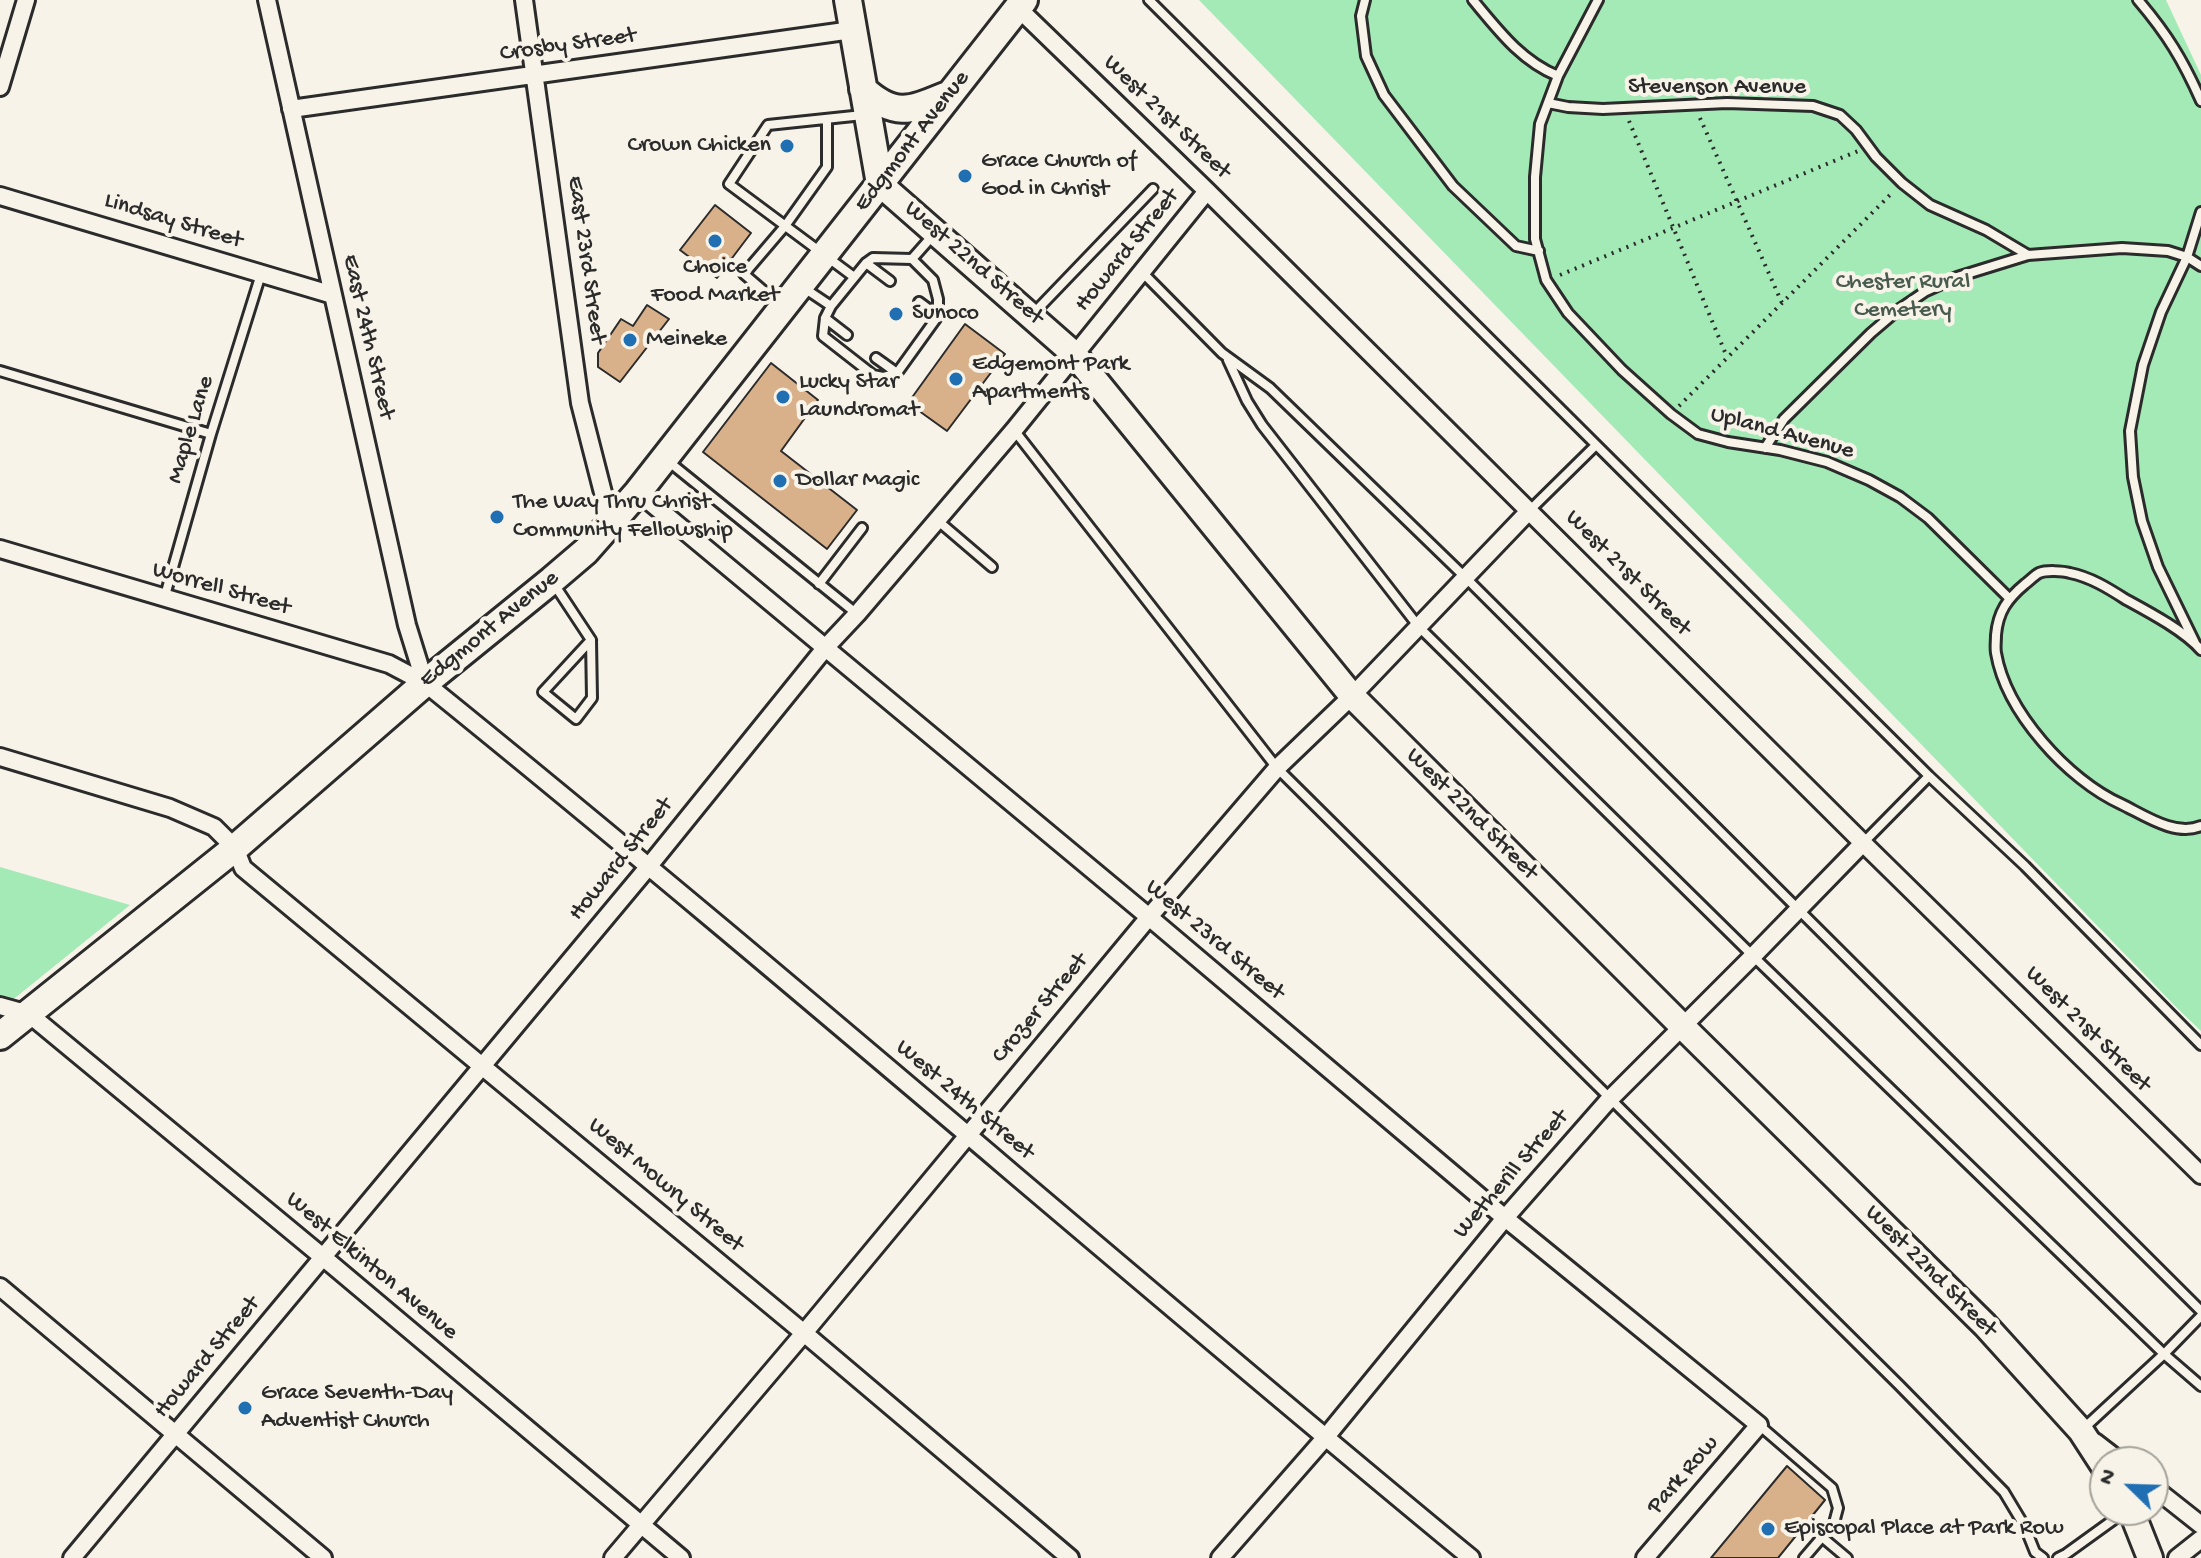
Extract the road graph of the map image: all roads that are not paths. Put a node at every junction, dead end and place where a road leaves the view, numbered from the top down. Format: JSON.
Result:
{"nodes":[{"id":1,"x":26,"y":0,"type":"edge"},
{"id":2,"x":267,"y":0,"type":"edge"},
{"id":3,"x":524,"y":0,"type":"edge"},
{"id":4,"x":848,"y":0,"type":"edge"},
{"id":5,"x":1149,"y":0,"type":"edge"},
{"id":6,"x":1365,"y":0,"type":"edge"},
{"id":7,"x":1473,"y":0,"type":"edge"},
{"id":8,"x":1598,"y":0,"type":"edge"},
{"id":9,"x":2138,"y":0,"type":"edge"},
{"id":10,"x":1021,"y":4,"type":"edge"},
{"id":11,"x":852,"y":30,"type":"junction"},
{"id":12,"x":535,"y":75,"type":"junction"},
{"id":13,"x":1558,"y":76,"type":"junction"},
{"id":14,"x":0,"y":87,"type":"edge"},
{"id":15,"x":863,"y":89,"type":"junction"},
{"id":16,"x":951,"y":93,"type":"junction"},
{"id":17,"x":2201,"y":101,"type":"edge"},
{"id":18,"x":1548,"y":103,"type":"junction"},
{"id":19,"x":291,"y":109,"type":"junction"},
{"id":20,"x":867,"y":115,"type":"junction"},
{"id":21,"x":827,"y":119,"type":"junction"},
{"id":22,"x":880,"y":184,"type":"junction"},
{"id":23,"x":1153,"y":189,"type":"dead end"},
{"id":24,"x":1207,"y":191,"type":"junction"},
{"id":25,"x":0,"y":196,"type":"edge"},
{"id":26,"x":2201,"y":212,"type":"edge"},
{"id":27,"x":785,"y":226,"type":"junction"},
{"id":28,"x":936,"y":232,"type":"junction"},
{"id":29,"x":1539,"y":251,"type":"junction"},
{"id":30,"x":824,"y":255,"type":"junction"},
{"id":31,"x":2028,"y":255,"type":"junction"},
{"id":32,"x":2187,"y":257,"type":"junction"},
{"id":33,"x":912,"y":259,"type":"junction"},
{"id":34,"x":866,"y":263,"type":"junction"},
{"id":35,"x":2201,"y":266,"type":"edge"},
{"id":36,"x":1143,"y":273,"type":"junction"},
{"id":37,"x":261,"y":274,"type":"junction"},
{"id":38,"x":854,"y":277,"type":"junction"},
{"id":39,"x":890,"y":281,"type":"dead end"},
{"id":40,"x":801,"y":285,"type":"junction"},
{"id":41,"x":333,"y":295,"type":"junction"},
{"id":42,"x":919,"y":302,"type":"dead end"},
{"id":43,"x":831,"y":306,"type":"junction"},
{"id":44,"x":783,"y":307,"type":"junction"},
{"id":45,"x":1032,"y":315,"type":"junction"},
{"id":46,"x":938,"y":316,"type":"junction"},
{"id":47,"x":825,"y":318,"type":"junction"},
{"id":48,"x":847,"y":335,"type":"dead end"},
{"id":49,"x":1222,"y":353,"type":"junction"},
{"id":50,"x":1074,"y":354,"type":"junction"},
{"id":51,"x":876,"y":358,"type":"dead end"},
{"id":52,"x":0,"y":371,"type":"edge"},
{"id":53,"x":897,"y":373,"type":"junction"},
{"id":54,"x":1014,"y":430,"type":"junction"},
{"id":55,"x":211,"y":434,"type":"junction"},
{"id":56,"x":1595,"y":446,"type":"junction"},
{"id":57,"x":1765,"y":448,"type":"junction"},
{"id":58,"x":664,"y":458,"type":"junction"},
{"id":59,"x":638,"y":492,"type":"junction"},
{"id":60,"x":1529,"y":511,"type":"junction"},
{"id":61,"x":936,"y":520,"type":"junction"},
{"id":62,"x":611,"y":524,"type":"junction"},
{"id":63,"x":862,"y":528,"type":"dead end"},
{"id":64,"x":0,"y":549,"type":"edge"},
{"id":65,"x":992,"y":567,"type":"dead end"},
{"id":66,"x":1466,"y":578,"type":"junction"},
{"id":67,"x":552,"y":580,"type":"junction"},
{"id":68,"x":819,"y":584,"type":"junction"},
{"id":69,"x":2009,"y":598,"type":"junction"},
{"id":70,"x":164,"y":599,"type":"junction"},
{"id":71,"x":857,"y":614,"type":"junction"},
{"id":72,"x":1419,"y":627,"type":"junction"},
{"id":73,"x":591,"y":640,"type":"junction"},
{"id":74,"x":826,"y":647,"type":"junction"},
{"id":75,"x":2199,"y":647,"type":"edge"},
{"id":76,"x":425,"y":683,"type":"junction"},
{"id":77,"x":1352,"y":696,"type":"junction"},
{"id":78,"x":0,"y":757,"type":"edge"},
{"id":79,"x":1277,"y":768,"type":"junction"},
{"id":80,"x":1929,"y":776,"type":"junction"},
{"id":81,"x":2201,"y":826,"type":"edge"},
{"id":82,"x":1863,"y":843,"type":"junction"},
{"id":83,"x":235,"y":848,"type":"junction"},
{"id":84,"x":649,"y":866,"type":"junction"},
{"id":85,"x":1798,"y":911,"type":"junction"},
{"id":86,"x":1149,"y":917,"type":"junction"},
{"id":87,"x":1753,"y":956,"type":"junction"},
{"id":88,"x":0,"y":1006,"type":"edge"},
{"id":89,"x":29,"y":1014,"type":"junction"},
{"id":90,"x":1682,"y":1026,"type":"junction"},
{"id":91,"x":0,"y":1036,"type":"edge"},
{"id":92,"x":2201,"y":1045,"type":"edge"},
{"id":93,"x":483,"y":1067,"type":"junction"},
{"id":94,"x":1610,"y":1099,"type":"junction"},
{"id":95,"x":967,"y":1135,"type":"junction"},
{"id":96,"x":2201,"y":1175,"type":"edge"},
{"id":97,"x":1505,"y":1218,"type":"junction"},
{"id":98,"x":324,"y":1258,"type":"junction"},
{"id":99,"x":0,"y":1287,"type":"edge"},
{"id":100,"x":2201,"y":1314,"type":"edge"},
{"id":101,"x":804,"y":1333,"type":"junction"},
{"id":102,"x":2164,"y":1354,"type":"junction"},
{"id":103,"x":2201,"y":1386,"type":"edge"},
{"id":104,"x":1759,"y":1425,"type":"junction"},
{"id":105,"x":2081,"y":1431,"type":"junction"},
{"id":106,"x":174,"y":1434,"type":"junction"},
{"id":107,"x":1325,"y":1438,"type":"junction"},
{"id":108,"x":2091,"y":1446,"type":"edge"},
{"id":109,"x":2100,"y":1446,"type":"edge"},
{"id":110,"x":2169,"y":1500,"type":"edge"},
{"id":111,"x":642,"y":1525,"type":"junction"},
{"id":112,"x":2201,"y":1525,"type":"edge"},
{"id":113,"x":2106,"y":1526,"type":"edge"},
{"id":114,"x":2136,"y":1526,"type":"edge"},
{"id":115,"x":1822,"y":1537,"type":"junction"},
{"id":116,"x":2201,"y":1539,"type":"edge"},
{"id":117,"x":72,"y":1558,"type":"edge"},
{"id":118,"x":323,"y":1558,"type":"edge"},
{"id":119,"x":613,"y":1558,"type":"edge"},
{"id":120,"x":681,"y":1558,"type":"edge"},
{"id":121,"x":1070,"y":1558,"type":"edge"},
{"id":122,"x":1220,"y":1558,"type":"edge"},
{"id":123,"x":1471,"y":1558,"type":"edge"},
{"id":124,"x":1645,"y":1558,"type":"edge"},
{"id":125,"x":1804,"y":1558,"type":"edge"},
{"id":126,"x":1847,"y":1558,"type":"edge"},
{"id":127,"x":2043,"y":1558,"type":"edge"},
{"id":128,"x":2058,"y":1558,"type":"edge"},
{"id":129,"x":2150,"y":1558,"type":"edge"},
{"id":130,"x":2177,"y":1558,"type":"edge"}],
"edges":[{"from":1,"to":14,"type":"street"},
{"from":2,"to":19,"type":"street","name":"East 24th Street"},
{"from":3,"to":12,"type":"street","name":"East 23rd Street"},
{"from":4,"to":11,"type":"main road"},
{"from":5,"to":56,"type":"lane"},
{"from":6,"to":29,"type":"lane"},
{"from":7,"to":13,"type":"lane"},
{"from":8,"to":13,"type":"lane","name":"Upland Avenue"},
{"from":9,"to":17,"type":"lane"},
{"from":10,"to":16,"type":"main road","name":"Edgmont Avenue"},
{"from":10,"to":24,"type":"street","name":"West 21st Street"},
{"from":11,"to":12,"type":"street","name":"Crosby Street"},
{"from":11,"to":15,"type":"main road"},
{"from":12,"to":19,"type":"street","name":"Crosby Street"},
{"from":12,"to":62,"type":"street","name":"East 23rd Street"},
{"from":13,"to":18,"type":"lane","name":"Upland Avenue"},
{"from":15,"to":16,"type":"main road"},
{"from":15,"to":20,"type":"main road"},
{"from":16,"to":22,"type":"main road","name":"Edgmont Avenue"},
{"from":18,"to":29,"type":"lane","name":"Upland Avenue"},
{"from":18,"to":31,"type":"lane","name":"Stevenson Avenue"},
{"from":19,"to":41,"type":"street","name":"East 24th Street"},
{"from":20,"to":21,"type":"lane"},
{"from":20,"to":22,"type":"main road"},
{"from":21,"to":27,"type":"lane"},
{"from":21,"to":27,"type":"lane"},
{"from":22,"to":28,"type":"street","name":"West 22nd Street"},
{"from":22,"to":30,"type":"main road","name":"Edgmont Avenue"},
{"from":23,"to":45,"type":"lane"},
{"from":24,"to":36,"type":"street","name":"Howard Street"},
{"from":24,"to":60,"type":"street","name":"West 21st Street"},
{"from":25,"to":37,"type":"street","name":"Lindsay Street"},
{"from":26,"to":32,"type":"lane"},
{"from":27,"to":30,"type":"lane"},
{"from":27,"to":44,"type":"lane"},
{"from":28,"to":33,"type":"lane"},
{"from":28,"to":45,"type":"street","name":"West 22nd Street"},
{"from":29,"to":57,"type":"lane","name":"Upland Avenue"},
{"from":30,"to":38,"type":"lane"},
{"from":30,"to":40,"type":"main road","name":"Edgmont Avenue"},
{"from":31,"to":32,"type":"lane"},
{"from":31,"to":57,"type":"lane"},
{"from":32,"to":35,"type":"lane"},
{"from":32,"to":75,"type":"lane"},
{"from":33,"to":34,"type":"lane"},
{"from":33,"to":46,"type":"lane"},
{"from":34,"to":38,"type":"lane"},
{"from":34,"to":39,"type":"lane"},
{"from":36,"to":49,"type":"lane"},
{"from":36,"to":50,"type":"street","name":"Howard Street"},
{"from":37,"to":41,"type":"street","name":"Lindsay Street"},
{"from":37,"to":55,"type":"lane","name":"Maple Lane"},
{"from":38,"to":43,"type":"lane"},
{"from":40,"to":43,"type":"lane"},
{"from":40,"to":44,"type":"main road","name":"Edgmont Avenue"},
{"from":41,"to":76,"type":"street","name":"East 24th Street"},
{"from":42,"to":46,"type":"lane"},
{"from":43,"to":47,"type":"lane"},
{"from":44,"to":58,"type":"main road","name":"Edgmont Avenue"},
{"from":45,"to":50,"type":"street","name":"West 22nd Street"},
{"from":46,"to":53,"type":"lane"},
{"from":47,"to":48,"type":"lane"},
{"from":47,"to":53,"type":"lane"},
{"from":49,"to":66,"type":"lane"},
{"from":49,"to":72,"type":"lane"},
{"from":50,"to":54,"type":"street","name":"Howard Street"},
{"from":50,"to":77,"type":"street","name":"West 22nd Street"},
{"from":51,"to":53,"type":"lane"},
{"from":52,"to":55,"type":"lane"},
{"from":54,"to":61,"type":"street","name":"Howard Street"},
{"from":54,"to":79,"type":"lane"},
{"from":55,"to":70,"type":"lane","name":"Maple Lane"},
{"from":56,"to":60,"type":"lane"},
{"from":56,"to":80,"type":"lane"},
{"from":57,"to":69,"type":"lane","name":"Upland Avenue"},
{"from":58,"to":59,"type":"main road","name":"Edgmont Avenue"},
{"from":58,"to":68,"type":"lane"},
{"from":59,"to":62,"type":"main road","name":"Edgmont Avenue"},
{"from":59,"to":74,"type":"street","name":"West 23rd Street"},
{"from":60,"to":66,"type":"street","name":"Crozer Street"},
{"from":60,"to":82,"type":"street","name":"West 21st Street"},
{"from":61,"to":65,"type":"lane"},
{"from":61,"to":71,"type":"street","name":"Howard Street"},
{"from":62,"to":67,"type":"main road","name":"Edgmont Avenue"},
{"from":63,"to":68,"type":"lane"},
{"from":64,"to":70,"type":"street","name":"Worrell Street"},
{"from":66,"to":72,"type":"street","name":"Crozer Street"},
{"from":66,"to":85,"type":"lane"},
{"from":67,"to":73,"type":"lane"},
{"from":67,"to":76,"type":"main road","name":"Edgmont Avenue"},
{"from":68,"to":71,"type":"lane"},
{"from":69,"to":75,"type":"lane"},
{"from":69,"to":81,"type":"lane"},
{"from":70,"to":76,"type":"street","name":"Worrell Street"},
{"from":71,"to":74,"type":"street","name":"Howard Street"},
{"from":72,"to":77,"type":"street","name":"Crozer Street"},
{"from":72,"to":87,"type":"lane"},
{"from":73,"to":73,"type":"lane"},
{"from":74,"to":84,"type":"street","name":"Howard Street"},
{"from":74,"to":86,"type":"street","name":"West 23rd Street"},
{"from":76,"to":83,"type":"main road","name":"Edgmont Avenue"},
{"from":76,"to":84,"type":"street","name":"West 24th Street"},
{"from":77,"to":79,"type":"street","name":"Crozer Street"},
{"from":77,"to":90,"type":"street","name":"West 22nd Street"},
{"from":78,"to":83,"type":"street","name":"West Mowry Street"},
{"from":79,"to":86,"type":"street","name":"Crozer Street"},
{"from":79,"to":94,"type":"lane"},
{"from":80,"to":82,"type":"lane"},
{"from":80,"to":92,"type":"lane"},
{"from":82,"to":85,"type":"street","name":"Wetherill Street"},
{"from":82,"to":96,"type":"street","name":"West 21st Street"},
{"from":83,"to":89,"type":"main road","name":"Edgmont Avenue"},
{"from":83,"to":93,"type":"street","name":"West Mowry Street"},
{"from":84,"to":93,"type":"street","name":"Howard Street"},
{"from":84,"to":95,"type":"street","name":"West 24th Street"},
{"from":85,"to":87,"type":"street","name":"Wetherill Street"},
{"from":85,"to":100,"type":"lane"},
{"from":86,"to":95,"type":"street","name":"Crozer Street"},
{"from":86,"to":97,"type":"street","name":"West 23rd Street"},
{"from":87,"to":90,"type":"street","name":"Wetherill Street"},
{"from":87,"to":102,"type":"lane"},
{"from":88,"to":89,"type":"street"},
{"from":89,"to":91,"type":"main road","name":"Edgmont Avenue"},
{"from":89,"to":98,"type":"street","name":"West Elkinton Avenue"},
{"from":90,"to":94,"type":"street","name":"Wetherill Street"},
{"from":90,"to":105,"type":"street","name":"West 22nd Street"},
{"from":93,"to":98,"type":"street","name":"Howard Street"},
{"from":93,"to":101,"type":"street","name":"West Mowry Street"},
{"from":94,"to":97,"type":"street","name":"Wetherill Street"},
{"from":94,"to":127,"type":"lane"},
{"from":95,"to":101,"type":"street","name":"Crozer Street"},
{"from":95,"to":107,"type":"street","name":"West 24th Street"},
{"from":97,"to":104,"type":"street","name":"West 23rd Street"},
{"from":97,"to":107,"type":"street","name":"Wetherill Street"},
{"from":98,"to":106,"type":"street","name":"Howard Street"},
{"from":98,"to":111,"type":"street","name":"West Elkinton Avenue"},
{"from":99,"to":106,"type":"street"},
{"from":100,"to":102,"type":"lane"},
{"from":101,"to":111,"type":"street","name":"Crozer Street"},
{"from":101,"to":121,"type":"street","name":"West Mowry Street"},
{"from":102,"to":103,"type":"lane"},
{"from":102,"to":105,"type":"lane"},
{"from":104,"to":115,"type":"lane"},
{"from":104,"to":124,"type":"street","name":"Park Row"},
{"from":105,"to":108,"type":"street","name":"West 22nd Street"},
{"from":105,"to":109,"type":"street","name":"West 22nd Street"},
{"from":106,"to":117,"type":"street","name":"Howard Street"},
{"from":106,"to":118,"type":"street"},
{"from":107,"to":122,"type":"street","name":"Wetherill Street"},
{"from":107,"to":123,"type":"street","name":"West 24th Street"},
{"from":110,"to":112,"type":"street"},
{"from":111,"to":119,"type":"street","name":"Crozer Street"},
{"from":111,"to":120,"type":"street","name":"West Elkinton Avenue"},
{"from":113,"to":128,"type":"lane"},
{"from":114,"to":129,"type":"street"},
{"from":115,"to":125,"type":"lane"},
{"from":115,"to":126,"type":"lane"},
{"from":116,"to":130,"type":"street"}]}
